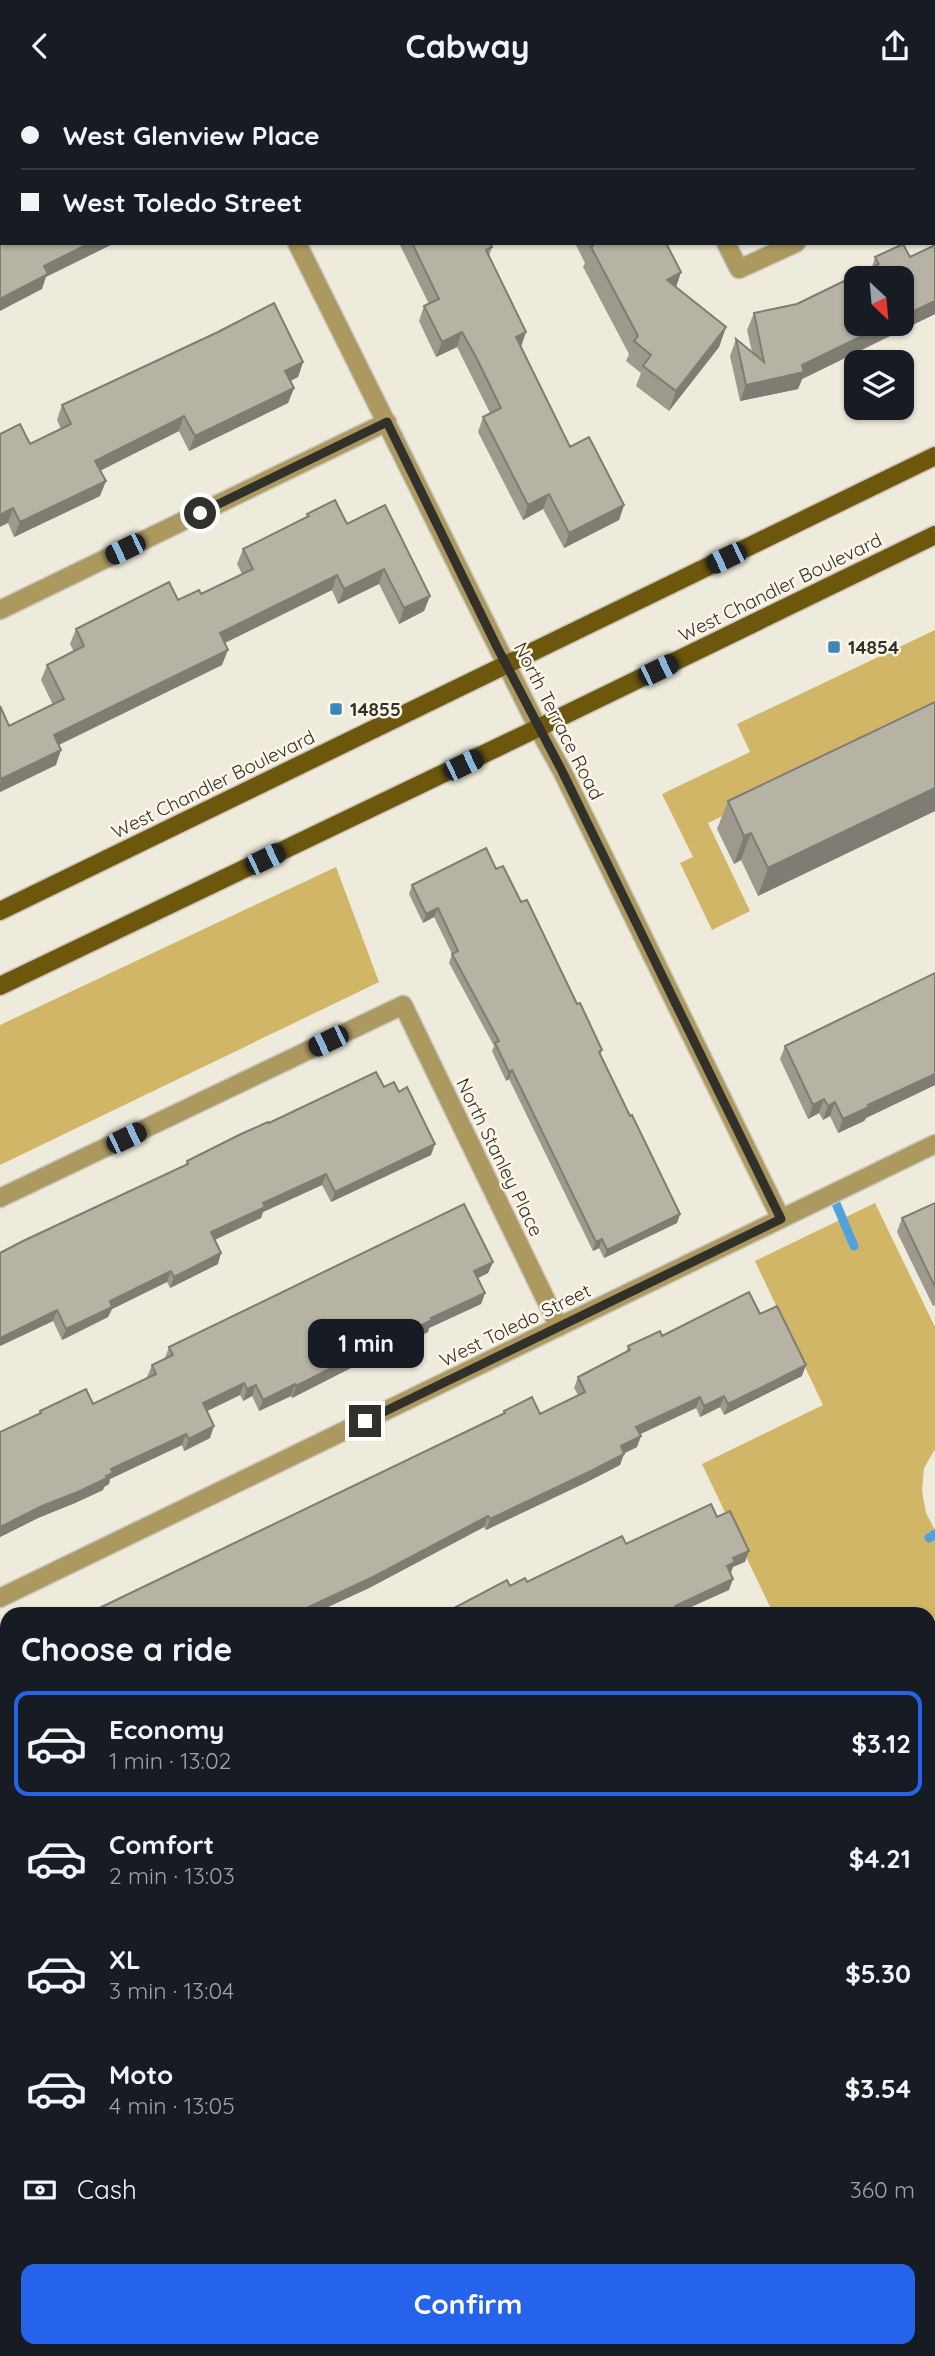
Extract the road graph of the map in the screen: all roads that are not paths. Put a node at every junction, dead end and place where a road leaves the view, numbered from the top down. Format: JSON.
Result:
{"nodes":[{"id":1,"x":298,"y":245,"type":"edge"},
{"id":2,"x":727,"y":245,"type":"edge"},
{"id":3,"x":792,"y":245,"type":"edge"},
{"id":4,"x":387,"y":422,"type":"junction"},
{"id":5,"x":935,"y":456,"type":"edge"},
{"id":6,"x":935,"y":535,"type":"edge"},
{"id":7,"x":0,"y":610,"type":"edge"},
{"id":8,"x":506,"y":665,"type":"junction"},
{"id":9,"x":538,"y":728,"type":"junction"},
{"id":10,"x":0,"y":911,"type":"edge"},
{"id":11,"x":0,"y":986,"type":"edge"},
{"id":12,"x":935,"y":1144,"type":"edge"},
{"id":13,"x":0,"y":1198,"type":"edge"},
{"id":14,"x":781,"y":1219,"type":"junction"},
{"id":15,"x":559,"y":1327,"type":"junction"},
{"id":16,"x":0,"y":1598,"type":"edge"}],
"edges":[{"from":1,"to":4,"type":"street","name":"North Terrace Road"},
{"from":2,"to":3,"type":"street"},
{"from":4,"to":7,"type":"street"},
{"from":4,"to":8,"type":"street","name":"North Terrace Road"},
{"from":5,"to":8,"type":"main road","name":"West Chandler Boulevard"},
{"from":6,"to":9,"type":"main road","name":"West Chandler Boulevard"},
{"from":8,"to":9,"type":"street","name":"North Terrace Road"},
{"from":8,"to":10,"type":"main road","name":"West Chandler Boulevard"},
{"from":9,"to":11,"type":"main road","name":"West Chandler Boulevard"},
{"from":9,"to":14,"type":"street","name":"North Terrace Road"},
{"from":12,"to":14,"type":"street","name":"West Toledo Street"},
{"from":13,"to":15,"type":"street","name":"North Stanley Place"},
{"from":14,"to":15,"type":"street","name":"West Toledo Street"},
{"from":15,"to":16,"type":"street","name":"West Toledo Street"}]}
